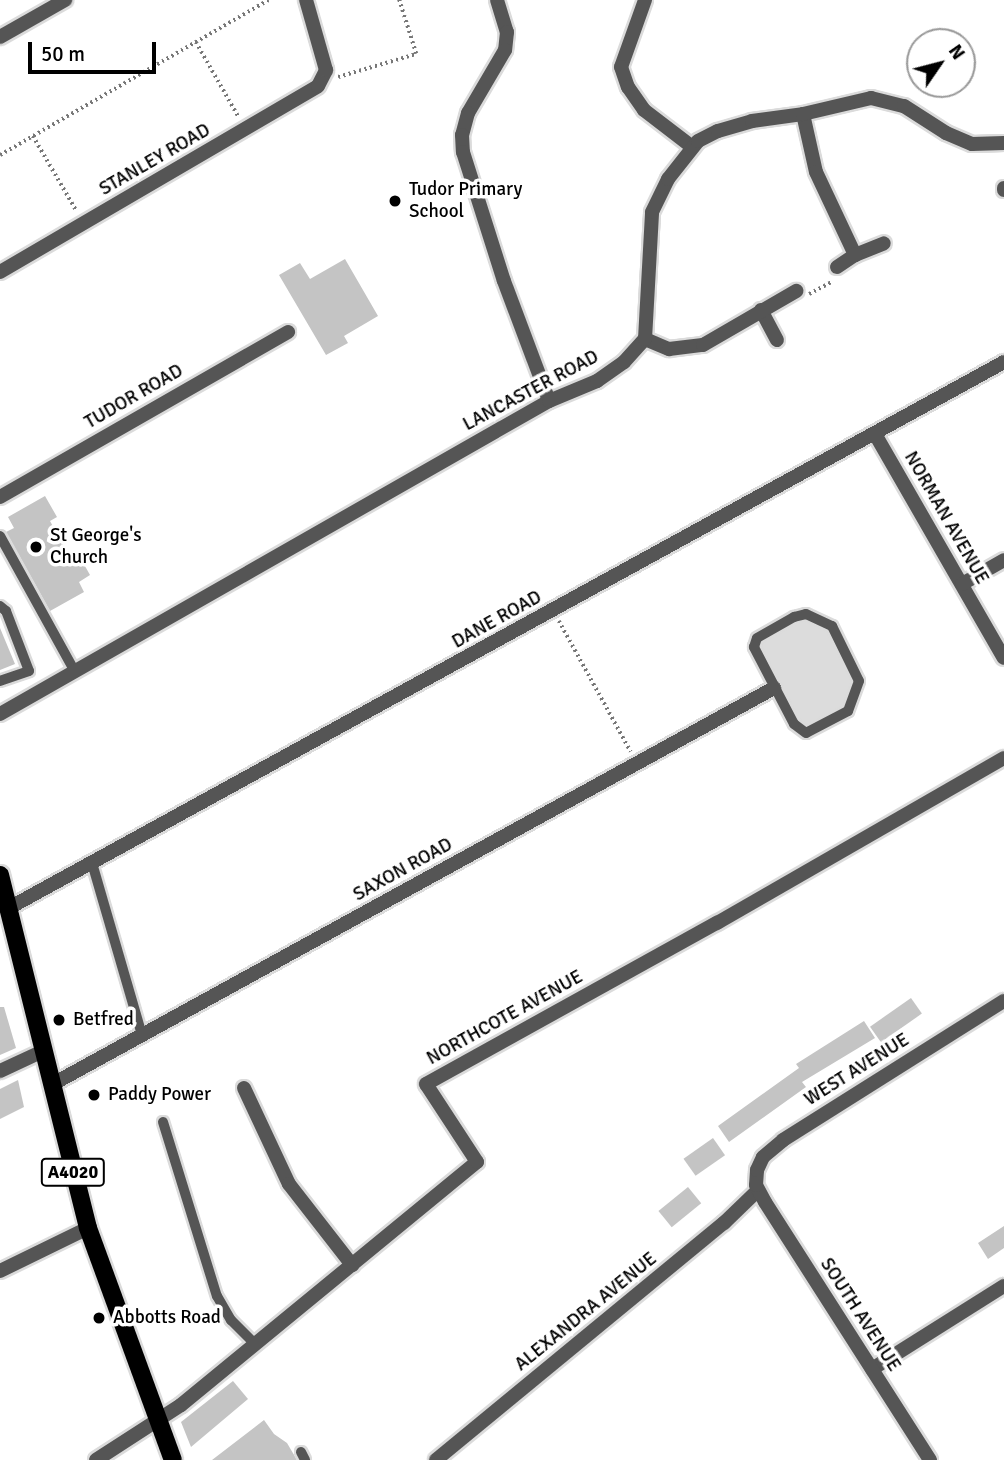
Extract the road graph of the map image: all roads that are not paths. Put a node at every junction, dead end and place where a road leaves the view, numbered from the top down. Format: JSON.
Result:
{"nodes":[{"id":1,"x":65,"y":0,"type":"edge"},
{"id":2,"x":306,"y":0,"type":"edge"},
{"id":3,"x":497,"y":0,"type":"edge"},
{"id":4,"x":645,"y":0,"type":"edge"},
{"id":5,"x":0,"y":37,"type":"edge"},
{"id":6,"x":803,"y":114,"type":"junction"},
{"id":7,"x":1004,"y":143,"type":"edge"},
{"id":8,"x":691,"y":145,"type":"junction"},
{"id":9,"x":884,"y":243,"type":"dead end"},
{"id":10,"x":855,"y":256,"type":"junction"},
{"id":11,"x":837,"y":267,"type":"road end"},
{"id":12,"x":0,"y":272,"type":"edge"},
{"id":13,"x":796,"y":291,"type":"road end"},
{"id":14,"x":761,"y":310,"type":"junction"},
{"id":15,"x":288,"y":331,"type":"dead end"},
{"id":16,"x":645,"y":339,"type":"junction"},
{"id":17,"x":776,"y":340,"type":"dead end"},
{"id":18,"x":1004,"y":362,"type":"edge"},
{"id":19,"x":549,"y":401,"type":"junction"},
{"id":20,"x":875,"y":434,"type":"junction"},
{"id":21,"x":0,"y":497,"type":"edge"},
{"id":22,"x":0,"y":536,"type":"edge"},
{"id":23,"x":1004,"y":560,"type":"edge"},
{"id":24,"x":962,"y":584,"type":"junction"},
{"id":25,"x":0,"y":606,"type":"edge"},
{"id":26,"x":1004,"y":658,"type":"edge"},
{"id":27,"x":75,"y":672,"type":"junction"},
{"id":28,"x":0,"y":681,"type":"edge"},
{"id":29,"x":774,"y":688,"type":"junction"},
{"id":30,"x":0,"y":714,"type":"edge"},
{"id":31,"x":1004,"y":758,"type":"edge"},
{"id":32,"x":92,"y":863,"type":"junction"},
{"id":33,"x":0,"y":876,"type":"edge"},
{"id":34,"x":8,"y":909,"type":"junction"},
{"id":35,"x":1004,"y":1001,"type":"edge"},
{"id":36,"x":142,"y":1035,"type":"junction"},
{"id":37,"x":43,"y":1051,"type":"junction"},
{"id":38,"x":0,"y":1071,"type":"edge"},
{"id":39,"x":51,"y":1085,"type":"junction"},
{"id":40,"x":244,"y":1088,"type":"dead end"},
{"id":41,"x":163,"y":1122,"type":"dead end"},
{"id":42,"x":758,"y":1190,"type":"junction"},
{"id":43,"x":88,"y":1228,"type":"junction"},
{"id":44,"x":352,"y":1265,"type":"junction"},
{"id":45,"x":0,"y":1271,"type":"edge"},
{"id":46,"x":1004,"y":1286,"type":"edge"},
{"id":47,"x":255,"y":1344,"type":"junction"},
{"id":48,"x":873,"y":1369,"type":"junction"},
{"id":49,"x":156,"y":1419,"type":"junction"},
{"id":50,"x":96,"y":1460,"type":"edge"},
{"id":51,"x":173,"y":1460,"type":"edge"},
{"id":52,"x":436,"y":1460,"type":"edge"},
{"id":53,"x":930,"y":1460,"type":"edge"}],
"edges":[{"from":1,"to":5,"type":"street"},
{"from":2,"to":12,"type":"street","name":"STANLEY ROAD"},
{"from":3,"to":19,"type":"street"},
{"from":4,"to":8,"type":"street"},
{"from":6,"to":7,"type":"street"},
{"from":6,"to":8,"type":"street"},
{"from":6,"to":10,"type":"street"},
{"from":8,"to":16,"type":"street"},
{"from":9,"to":10,"type":"street"},
{"from":10,"to":11,"type":"street"},
{"from":13,"to":14,"type":"street"},
{"from":14,"to":16,"type":"street"},
{"from":14,"to":17,"type":"street"},
{"from":15,"to":21,"type":"street","name":"TUDOR ROAD"},
{"from":16,"to":19,"type":"street","name":"LANCASTER ROAD"},
{"from":18,"to":20,"type":"street","name":"DANE ROAD"},
{"from":19,"to":27,"type":"street","name":"LANCASTER ROAD"},
{"from":20,"to":24,"type":"street","name":"NORMAN AVENUE"},
{"from":20,"to":32,"type":"street","name":"DANE ROAD"},
{"from":22,"to":27,"type":"lane"},
{"from":23,"to":24,"type":"street"},
{"from":24,"to":26,"type":"street","name":"NORMAN AVENUE"},
{"from":25,"to":28,"type":"lane"},
{"from":27,"to":30,"type":"street","name":"LANCASTER ROAD"},
{"from":29,"to":29,"type":"lane"},
{"from":29,"to":36,"type":"street","name":"SAXON ROAD"},
{"from":31,"to":44,"type":"street","name":"NORTHCOTE AVENUE"},
{"from":32,"to":34,"type":"street","name":"DANE ROAD"},
{"from":32,"to":36,"type":"lane"},
{"from":33,"to":34,"type":"main road","number":"A4020"},
{"from":34,"to":37,"type":"main road","number":"A4020"},
{"from":35,"to":42,"type":"street","name":"WEST AVENUE"},
{"from":36,"to":39,"type":"street","name":"SAXON ROAD"},
{"from":37,"to":38,"type":"street"},
{"from":37,"to":39,"type":"main road","number":"A4020"},
{"from":39,"to":43,"type":"main road","number":"A4020"},
{"from":40,"to":44,"type":"street"},
{"from":41,"to":47,"type":"lane"},
{"from":42,"to":48,"type":"street","name":"SOUTH AVENUE"},
{"from":42,"to":52,"type":"street","name":"ALEXANDRA AVENUE"},
{"from":43,"to":45,"type":"street"},
{"from":43,"to":49,"type":"main road","number":"A4020"},
{"from":44,"to":47,"type":"street","name":"NORTHCOTE AVENUE"},
{"from":46,"to":48,"type":"street"},
{"from":47,"to":49,"type":"street","name":"NORTHCOTE AVENUE"},
{"from":48,"to":53,"type":"street","name":"SOUTH AVENUE"},
{"from":49,"to":50,"type":"street","name":"NORTHCOTE AVENUE"},
{"from":49,"to":51,"type":"main road","number":"A4020"}]}
